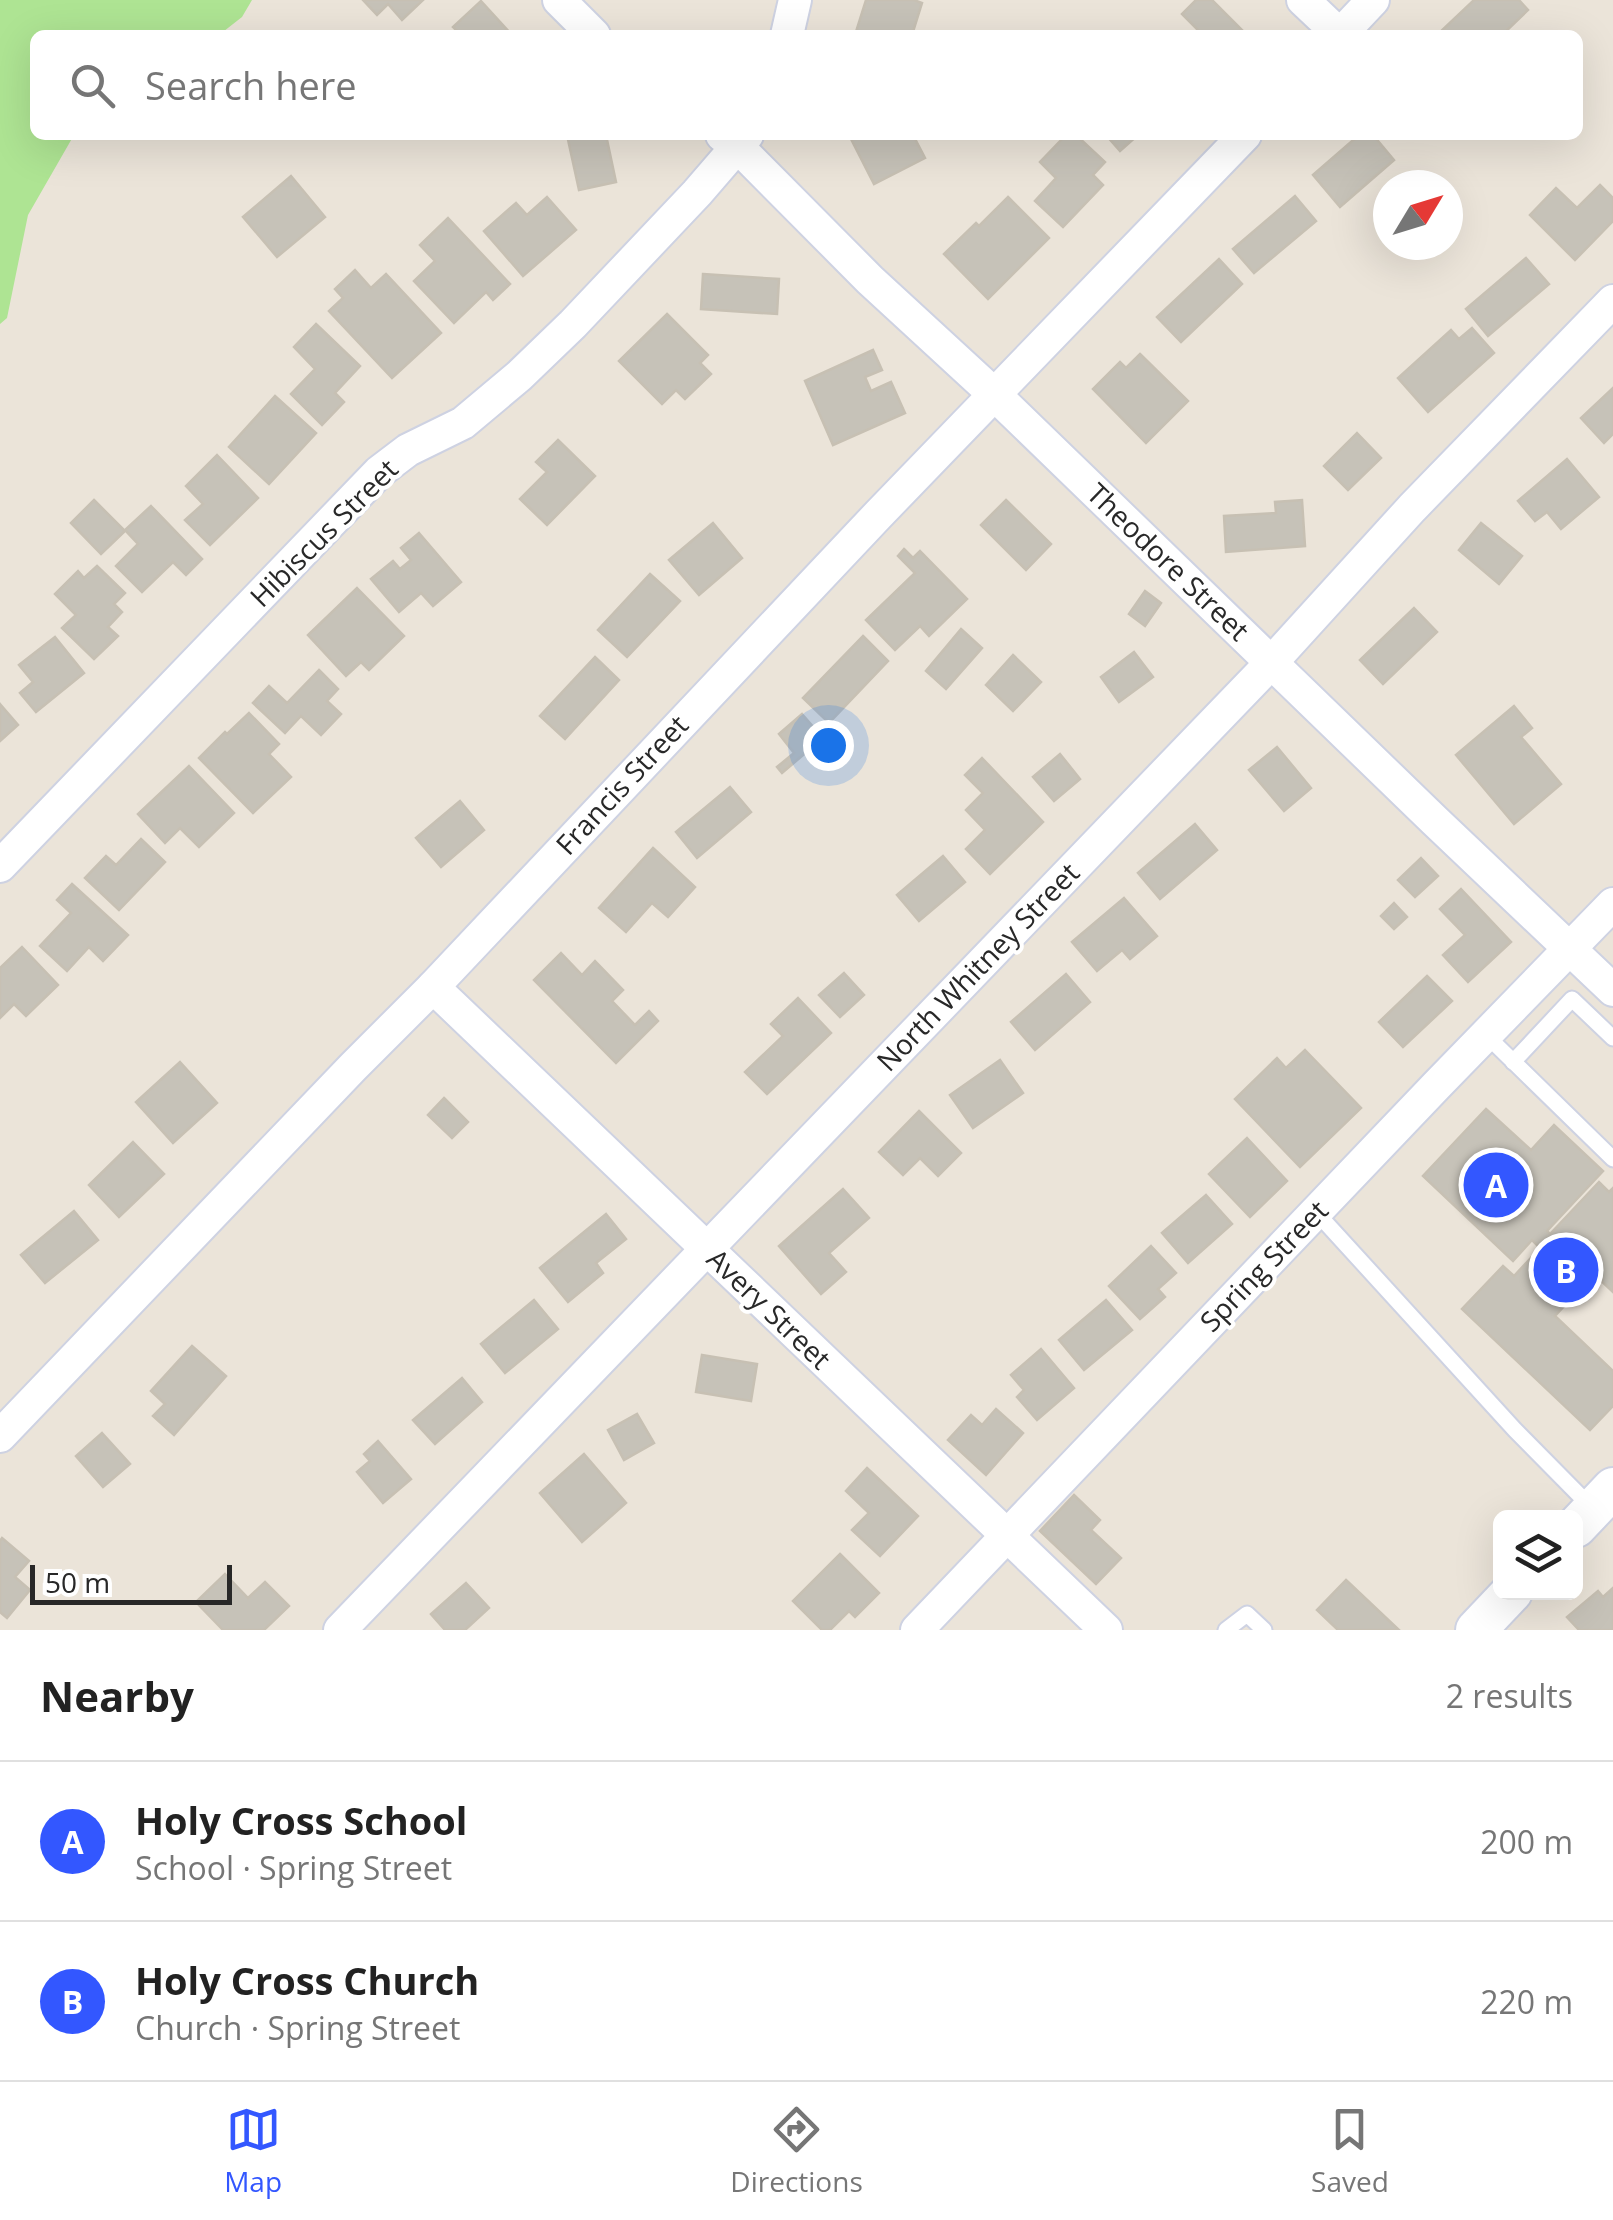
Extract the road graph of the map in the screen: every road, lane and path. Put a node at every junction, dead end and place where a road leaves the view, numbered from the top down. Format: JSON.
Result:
{"nodes":[{"id":1,"x":559,"y":0,"type":"edge"},
{"id":2,"x":795,"y":0,"type":"edge"},
{"id":3,"x":1303,"y":0,"type":"edge"},
{"id":4,"x":1373,"y":0,"type":"edge"},
{"id":5,"x":589,"y":30,"type":"edge"},
{"id":6,"x":788,"y":30,"type":"edge"},
{"id":7,"x":1335,"y":30,"type":"edge"},
{"id":8,"x":1345,"y":30,"type":"edge"},
{"id":9,"x":735,"y":140,"type":"edge"},
{"id":10,"x":737,"y":140,"type":"edge"},
{"id":11,"x":1241,"y":140,"type":"edge"},
{"id":12,"x":1613,"y":302,"type":"edge"},
{"id":13,"x":994,"y":395,"type":"junction"},
{"id":14,"x":1271,"y":663,"type":"junction"},
{"id":15,"x":0,"y":866,"type":"edge"},
{"id":16,"x":1613,"y":904,"type":"edge"},
{"id":17,"x":1571,"y":949,"type":"junction"},
{"id":18,"x":433,"y":987,"type":"junction"},
{"id":19,"x":1613,"y":990,"type":"edge"},
{"id":20,"x":1486,"y":1035,"type":"junction"},
{"id":21,"x":1613,"y":1038,"type":"edge"},
{"id":22,"x":1513,"y":1062,"type":"junction"},
{"id":23,"x":1613,"y":1159,"type":"edge"},
{"id":24,"x":1316,"y":1212,"type":"junction"},
{"id":25,"x":708,"y":1249,"type":"junction"},
{"id":26,"x":0,"y":1436,"type":"edge"},
{"id":27,"x":1600,"y":1506,"type":"edge"},
{"id":28,"x":1008,"y":1536,"type":"junction"},
{"id":29,"x":1504,"y":1600,"type":"edge"},
{"id":30,"x":340,"y":1630,"type":"edge"},
{"id":31,"x":918,"y":1630,"type":"edge"},
{"id":32,"x":1106,"y":1630,"type":"edge"},
{"id":33,"x":1226,"y":1630,"type":"edge"},
{"id":34,"x":1264,"y":1630,"type":"edge"},
{"id":35,"x":1476,"y":1630,"type":"edge"}],
"edges":[{"from":1,"to":5,"type":"street"},
{"from":2,"to":6,"type":"street"},
{"from":3,"to":7,"type":"street"},
{"from":4,"to":8,"type":"street"},
{"from":9,"to":15,"type":"street","name":"Hibiscus Street"},
{"from":10,"to":13,"type":"street","name":"Theodore Street"},
{"from":11,"to":13,"type":"street","name":"Francis Street"},
{"from":12,"to":14,"type":"street","name":"North Whitney Street"},
{"from":13,"to":14,"type":"street","name":"Theodore Street"},
{"from":13,"to":18,"type":"street","name":"Francis Street"},
{"from":14,"to":17,"type":"street","name":"Theodore Street"},
{"from":14,"to":25,"type":"street","name":"North Whitney Street"},
{"from":16,"to":17,"type":"street","name":"Spring Street"},
{"from":17,"to":19,"type":"street","name":"Theodore Street"},
{"from":17,"to":20,"type":"street","name":"Spring Street"},
{"from":18,"to":25,"type":"street","name":"Avery Street"},
{"from":18,"to":26,"type":"street","name":"Francis Street"},
{"from":20,"to":22,"type":"lane"},
{"from":20,"to":24,"type":"street","name":"Spring Street"},
{"from":21,"to":22,"type":"lane"},
{"from":22,"to":23,"type":"lane"},
{"from":24,"to":27,"type":"lane"},
{"from":24,"to":28,"type":"street","name":"Spring Street"},
{"from":25,"to":28,"type":"street","name":"Avery Street"},
{"from":25,"to":30,"type":"street","name":"North Whitney Street"},
{"from":28,"to":31,"type":"street","name":"Spring Street"},
{"from":28,"to":32,"type":"street","name":"Avery Street"},
{"from":29,"to":35,"type":"street"},
{"from":33,"to":34,"type":"lane"}]}
